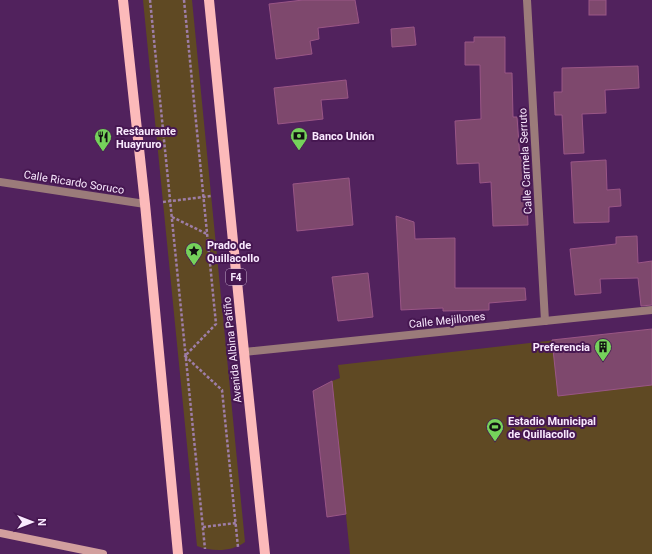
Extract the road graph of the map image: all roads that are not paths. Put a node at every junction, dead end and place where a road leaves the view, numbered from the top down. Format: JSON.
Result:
{"nodes":[{"id":1,"x":123,"y":0,"type":"edge"},
{"id":2,"x":209,"y":0,"type":"edge"},
{"id":3,"x":527,"y":0,"type":"edge"},
{"id":4,"x":0,"y":182,"type":"edge"},
{"id":5,"x":145,"y":204,"type":"junction"},
{"id":6,"x":652,"y":310,"type":"edge"},
{"id":7,"x":545,"y":322,"type":"junction"},
{"id":8,"x":244,"y":352,"type":"junction"},
{"id":9,"x":0,"y":533,"type":"edge"},
{"id":10,"x":103,"y":554,"type":"edge"},
{"id":11,"x":178,"y":554,"type":"edge"},
{"id":12,"x":265,"y":554,"type":"edge"}],
"edges":[{"from":1,"to":5,"type":"main road"},
{"from":2,"to":8,"type":"main road","name":"Avenida Albina Patiño","number":"F4"},
{"from":3,"to":7,"type":"street","name":"Calle Carmela Serruto"},
{"from":4,"to":5,"type":"street","name":"Calle Ricardo Soruco"},
{"from":5,"to":11,"type":"main road"},
{"from":6,"to":7,"type":"street","name":"Calle Mejillones"},
{"from":7,"to":8,"type":"street","name":"Calle Mejillones"},
{"from":8,"to":12,"type":"main road","name":"Avenida Albina Patiño","number":"F4"},
{"from":9,"to":10,"type":"main road"}]}
